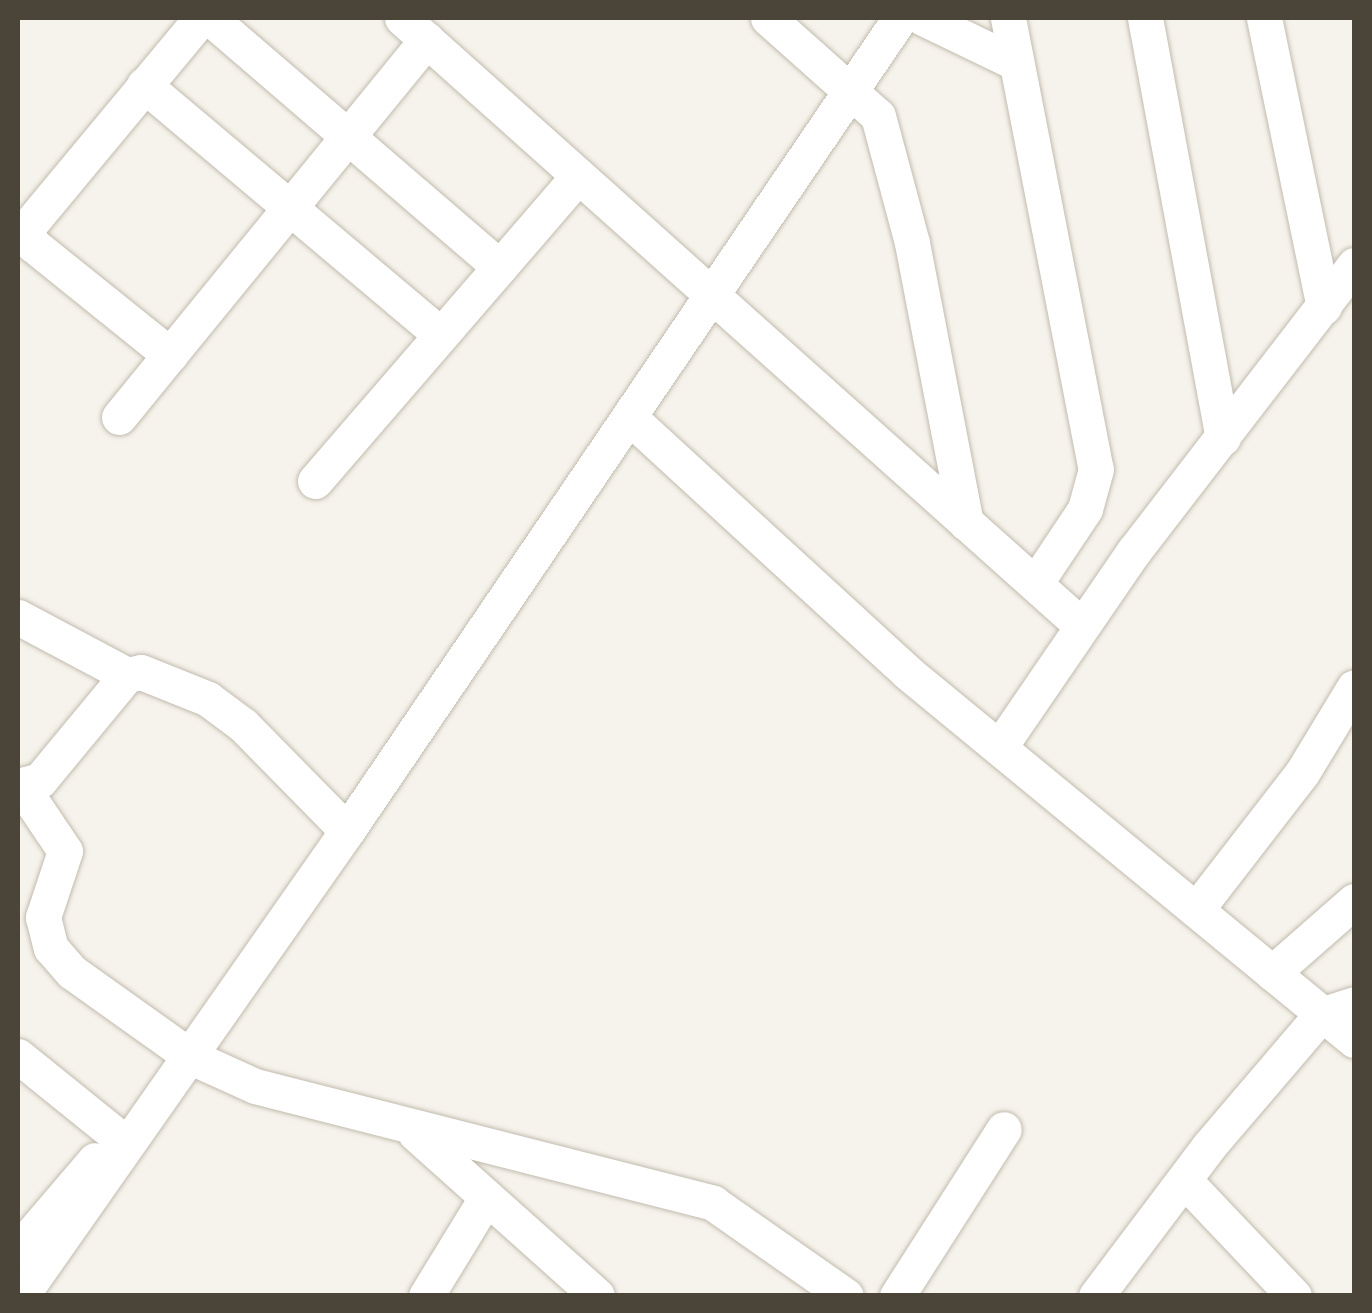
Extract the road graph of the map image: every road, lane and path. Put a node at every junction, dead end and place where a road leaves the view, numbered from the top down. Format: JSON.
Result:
{"nodes":[{"id":1,"x":201,"y":18,"type":"edge"},
{"id":2,"x":210,"y":18,"type":"edge"},
{"id":3,"x":768,"y":18,"type":"edge"},
{"id":4,"x":900,"y":18,"type":"edge"},
{"id":5,"x":922,"y":18,"type":"edge"},
{"id":6,"x":1008,"y":18,"type":"edge"},
{"id":7,"x":1146,"y":18,"type":"edge"},
{"id":8,"x":1264,"y":18,"type":"edge"},
{"id":9,"x":415,"y":29,"type":"edge"},
{"id":10,"x":1016,"y":64,"type":"junction"},
{"id":11,"x":144,"y":85,"type":"junction"},
{"id":12,"x":851,"y":90,"type":"junction"},
{"id":13,"x":349,"y":135,"type":"junction"},
{"id":14,"x":578,"y":176,"type":"junction"},
{"id":15,"x":290,"y":208,"type":"junction"},
{"id":16,"x":21,"y":235,"type":"edge"},
{"id":17,"x":1354,"y":264,"type":"edge"},
{"id":18,"x":500,"y":267,"type":"junction"},
{"id":19,"x":710,"y":297,"type":"junction"},
{"id":20,"x":1324,"y":306,"type":"junction"},
{"id":21,"x":441,"y":335,"type":"junction"},
{"id":22,"x":170,"y":355,"type":"junction"},
{"id":23,"x":120,"y":417,"type":"dead end"},
{"id":24,"x":629,"y":417,"type":"junction"},
{"id":25,"x":1223,"y":438,"type":"junction"},
{"id":26,"x":314,"y":481,"type":"dead end"},
{"id":27,"x":966,"y":524,"type":"junction"},
{"id":28,"x":1035,"y":584,"type":"junction"},
{"id":29,"x":18,"y":617,"type":"edge"},
{"id":30,"x":1082,"y":626,"type":"junction"},
{"id":31,"x":127,"y":675,"type":"junction"},
{"id":32,"x":1354,"y":687,"type":"edge"},
{"id":33,"x":1001,"y":745,"type":"junction"},
{"id":34,"x":20,"y":786,"type":"edge"},
{"id":35,"x":347,"y":831,"type":"junction"},
{"id":36,"x":1354,"y":901,"type":"edge"},
{"id":37,"x":1196,"y":910,"type":"junction"},
{"id":38,"x":1272,"y":973,"type":"junction"},
{"id":39,"x":1354,"y":1004,"type":"edge"},
{"id":40,"x":1321,"y":1015,"type":"junction"},
{"id":41,"x":1354,"y":1040,"type":"edge"},
{"id":42,"x":18,"y":1056,"type":"edge"},
{"id":43,"x":191,"y":1057,"type":"junction"},
{"id":44,"x":410,"y":1128,"type":"junction"},
{"id":45,"x":1004,"y":1130,"type":"dead end"},
{"id":46,"x":117,"y":1136,"type":"junction"},
{"id":47,"x":1184,"y":1180,"type":"junction"},
{"id":48,"x":486,"y":1198,"type":"junction"},
{"id":49,"x":18,"y":1250,"type":"edge"},
{"id":50,"x":21,"y":1296,"type":"edge"},
{"id":51,"x":426,"y":1296,"type":"edge"},
{"id":52,"x":597,"y":1296,"type":"edge"},
{"id":53,"x":846,"y":1296,"type":"edge"},
{"id":54,"x":897,"y":1296,"type":"edge"},
{"id":55,"x":1096,"y":1296,"type":"edge"},
{"id":56,"x":1294,"y":1296,"type":"edge"}],
"edges":[{"from":1,"to":11,"type":"street"},
{"from":2,"to":13,"type":"street"},
{"from":3,"to":12,"type":"street"},
{"from":4,"to":12,"type":"street"},
{"from":5,"to":10,"type":"street"},
{"from":6,"to":10,"type":"street"},
{"from":7,"to":25,"type":"street"},
{"from":8,"to":20,"type":"street"},
{"from":9,"to":13,"type":"street"},
{"from":9,"to":14,"type":"street"},
{"from":10,"to":28,"type":"street"},
{"from":11,"to":15,"type":"street"},
{"from":11,"to":16,"type":"street"},
{"from":12,"to":19,"type":"street"},
{"from":12,"to":27,"type":"street"},
{"from":13,"to":15,"type":"street"},
{"from":13,"to":18,"type":"street"},
{"from":14,"to":18,"type":"street"},
{"from":14,"to":19,"type":"street"},
{"from":15,"to":21,"type":"street"},
{"from":15,"to":22,"type":"street"},
{"from":16,"to":22,"type":"street"},
{"from":17,"to":20,"type":"street"},
{"from":18,"to":21,"type":"street"},
{"from":19,"to":24,"type":"street"},
{"from":19,"to":27,"type":"street"},
{"from":20,"to":25,"type":"street"},
{"from":21,"to":26,"type":"street"},
{"from":22,"to":23,"type":"street"},
{"from":24,"to":33,"type":"street"},
{"from":24,"to":35,"type":"street"},
{"from":25,"to":30,"type":"street"},
{"from":27,"to":28,"type":"street"},
{"from":28,"to":30,"type":"street"},
{"from":29,"to":31,"type":"street"},
{"from":30,"to":33,"type":"street"},
{"from":31,"to":34,"type":"street"},
{"from":31,"to":35,"type":"street"},
{"from":32,"to":37,"type":"street"},
{"from":33,"to":37,"type":"street"},
{"from":34,"to":43,"type":"street"},
{"from":35,"to":43,"type":"street"},
{"from":36,"to":38,"type":"street"},
{"from":37,"to":38,"type":"street"},
{"from":38,"to":40,"type":"street"},
{"from":39,"to":40,"type":"street"},
{"from":40,"to":41,"type":"street"},
{"from":40,"to":47,"type":"street"},
{"from":42,"to":46,"type":"street"},
{"from":43,"to":44,"type":"street"},
{"from":43,"to":46,"type":"street"},
{"from":43,"to":50,"type":"street"},
{"from":44,"to":48,"type":"street"},
{"from":44,"to":53,"type":"street"},
{"from":45,"to":54,"type":"street"},
{"from":46,"to":49,"type":"street"},
{"from":47,"to":55,"type":"street"},
{"from":47,"to":56,"type":"street"},
{"from":48,"to":51,"type":"street"},
{"from":48,"to":52,"type":"street"}]}
